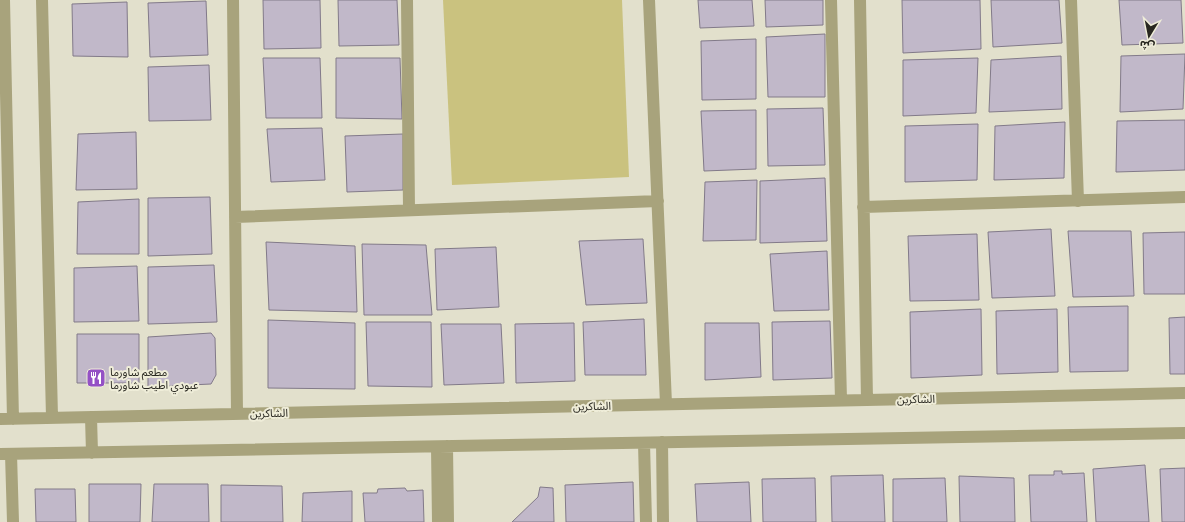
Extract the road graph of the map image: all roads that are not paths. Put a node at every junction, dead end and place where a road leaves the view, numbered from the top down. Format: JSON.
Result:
{"nodes":[{"id":1,"x":4,"y":0,"type":"edge"},
{"id":2,"x":42,"y":0,"type":"edge"},
{"id":3,"x":233,"y":0,"type":"edge"},
{"id":4,"x":407,"y":0,"type":"edge"},
{"id":5,"x":649,"y":0,"type":"edge"},
{"id":6,"x":831,"y":0,"type":"edge"},
{"id":7,"x":860,"y":0,"type":"edge"},
{"id":8,"x":1070,"y":0,"type":"edge"},
{"id":9,"x":1185,"y":197,"type":"edge"},
{"id":10,"x":658,"y":201,"type":"junction"},
{"id":11,"x":1078,"y":201,"type":"junction"},
{"id":12,"x":863,"y":207,"type":"junction"},
{"id":13,"x":409,"y":210,"type":"junction"},
{"id":14,"x":235,"y":216,"type":"junction"},
{"id":15,"x":1185,"y":393,"type":"edge"},
{"id":16,"x":841,"y":400,"type":"junction"},
{"id":17,"x":866,"y":400,"type":"junction"},
{"id":18,"x":666,"y":404,"type":"junction"},
{"id":19,"x":237,"y":414,"type":"junction"},
{"id":20,"x":91,"y":417,"type":"junction"},
{"id":21,"x":12,"y":418,"type":"junction"},
{"id":22,"x":52,"y":418,"type":"junction"},
{"id":23,"x":0,"y":419,"type":"edge"},
{"id":24,"x":1185,"y":433,"type":"edge"},
{"id":25,"x":662,"y":442,"type":"junction"},
{"id":26,"x":644,"y":443,"type":"junction"},
{"id":27,"x":442,"y":446,"type":"junction"},
{"id":28,"x":92,"y":453,"type":"junction"},
{"id":29,"x":6,"y":454,"type":"edge"},
{"id":30,"x":13,"y":522,"type":"edge"},
{"id":31,"x":438,"y":522,"type":"edge"},
{"id":32,"x":448,"y":522,"type":"edge"},
{"id":33,"x":646,"y":522,"type":"edge"},
{"id":34,"x":663,"y":522,"type":"edge"}],
"edges":[{"from":1,"to":21,"type":"street"},
{"from":2,"to":22,"type":"street"},
{"from":3,"to":14,"type":"street"},
{"from":4,"to":13,"type":"street"},
{"from":5,"to":10,"type":"street"},
{"from":6,"to":16,"type":"street"},
{"from":7,"to":12,"type":"street"},
{"from":8,"to":11,"type":"street"},
{"from":9,"to":11,"type":"street"},
{"from":10,"to":13,"type":"street"},
{"from":10,"to":18,"type":"street"},
{"from":11,"to":12,"type":"street"},
{"from":12,"to":17,"type":"street"},
{"from":13,"to":14,"type":"street"},
{"from":14,"to":19,"type":"street"},
{"from":15,"to":17,"type":"street","name":"الشاكرين"},
{"from":16,"to":17,"type":"street","name":"الشاكرين"},
{"from":16,"to":18,"type":"street","name":"الشاكرين"},
{"from":18,"to":19,"type":"street","name":"الشاكرين"},
{"from":19,"to":20,"type":"street","name":"الشاكرين"},
{"from":20,"to":22,"type":"street","name":"الشاكرين"},
{"from":20,"to":28,"type":"street"},
{"from":21,"to":22,"type":"street","name":"الشاكرين"},
{"from":21,"to":23,"type":"street","name":"الشاكرين"},
{"from":24,"to":25,"type":"street"},
{"from":25,"to":26,"type":"street"},
{"from":25,"to":34,"type":"street"},
{"from":26,"to":27,"type":"street"},
{"from":26,"to":33,"type":"street"},
{"from":27,"to":28,"type":"street"},
{"from":27,"to":31,"type":"street"},
{"from":27,"to":32,"type":"street"},
{"from":28,"to":29,"type":"street"},
{"from":29,"to":30,"type":"street"}]}
